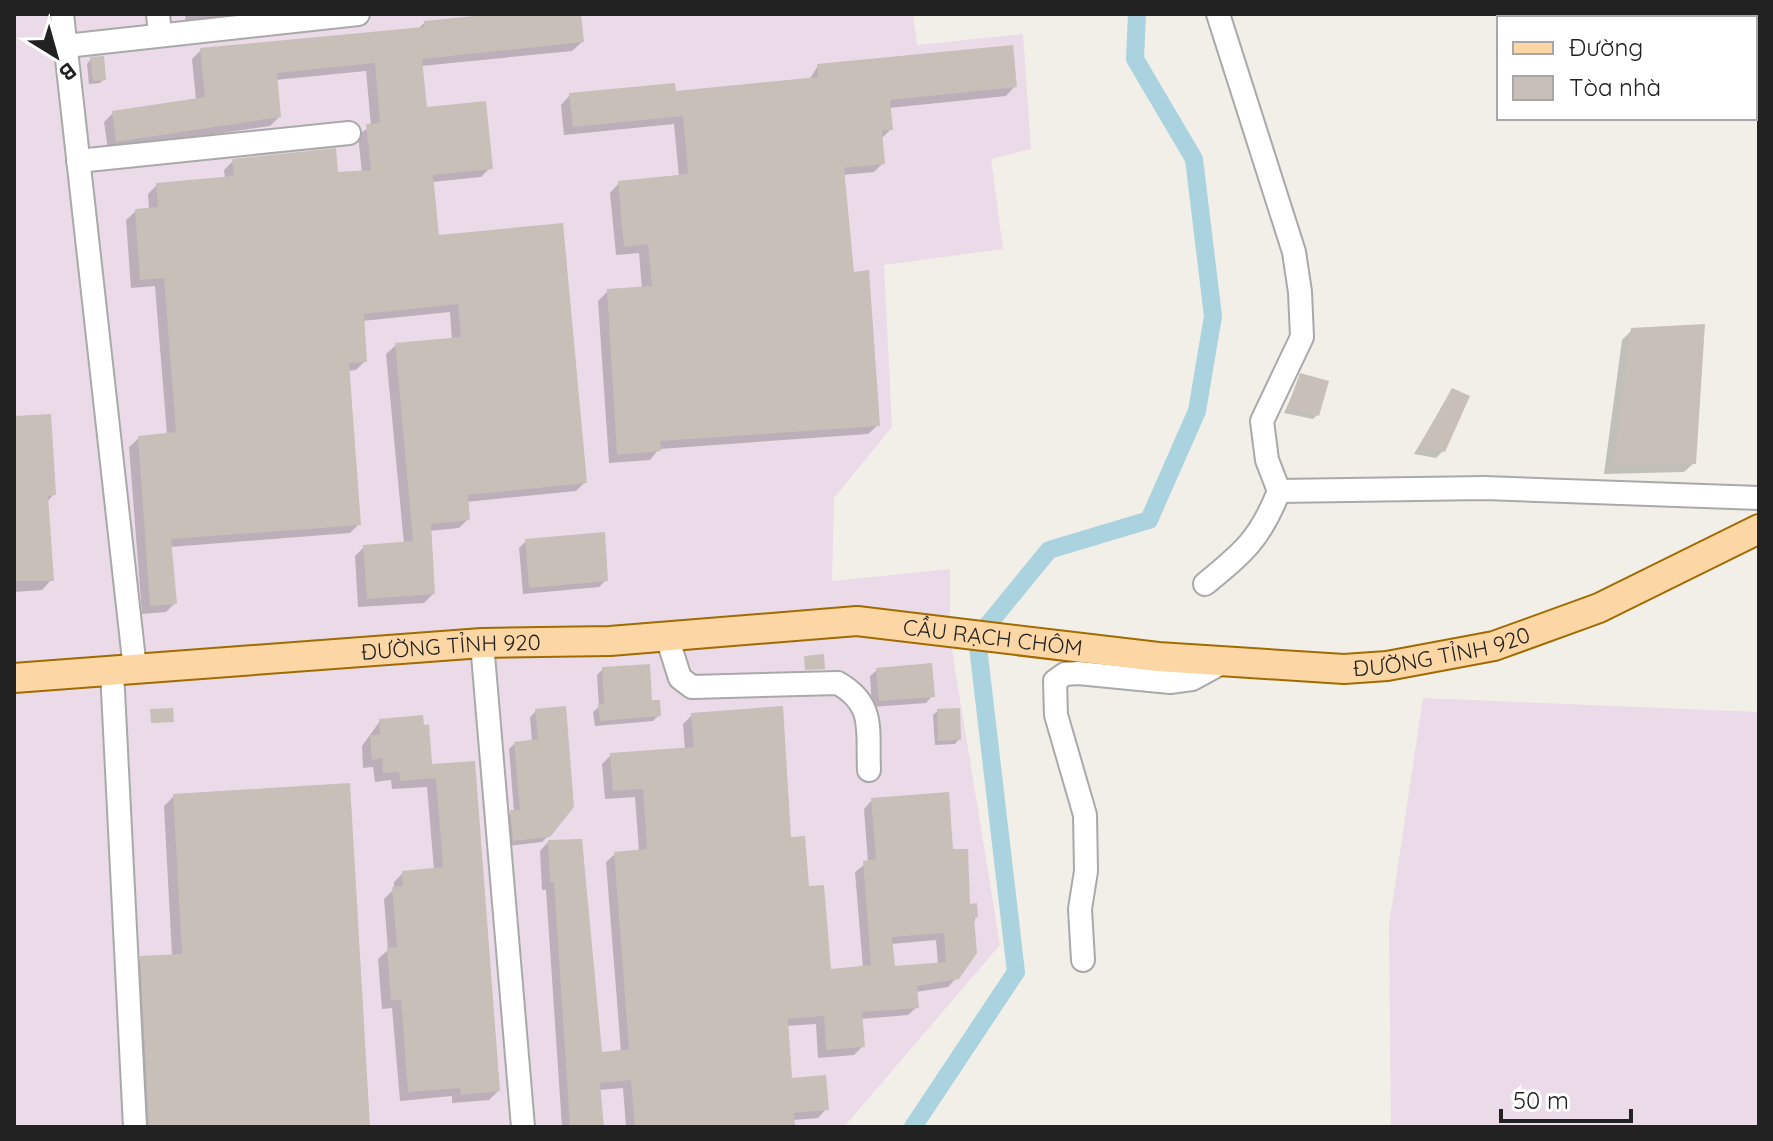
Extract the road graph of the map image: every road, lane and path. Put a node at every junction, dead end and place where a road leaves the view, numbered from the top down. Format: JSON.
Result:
{"nodes":[{"id":1,"x":62,"y":14,"type":"edge"},
{"id":2,"x":358,"y":14,"type":"edge"},
{"id":3,"x":1218,"y":14,"type":"edge"},
{"id":4,"x":159,"y":25,"type":"edge"},
{"id":5,"x":66,"y":46,"type":"junction"},
{"id":6,"x":349,"y":133,"type":"dead end"},
{"id":7,"x":78,"y":161,"type":"junction"},
{"id":8,"x":1279,"y":491,"type":"junction"},
{"id":9,"x":1759,"y":498,"type":"edge"},
{"id":10,"x":1759,"y":529,"type":"edge"},
{"id":11,"x":1205,"y":584,"type":"dead end"},
{"id":12,"x":887,"y":623,"type":"joint"},
{"id":13,"x":667,"y":637,"type":"junction"},
{"id":14,"x":482,"y":643,"type":"junction"},
{"id":15,"x":1101,"y":650,"type":"joint"},
{"id":16,"x":1225,"y":661,"type":"junction"},
{"id":17,"x":123,"y":670,"type":"junction"},
{"id":18,"x":14,"y":678,"type":"edge"},
{"id":19,"x":869,"y":770,"type":"dead end"},
{"id":20,"x":1083,"y":960,"type":"dead end"},
{"id":21,"x":135,"y":1127,"type":"edge"},
{"id":22,"x":523,"y":1127,"type":"edge"}],
"edges":[{"from":1,"to":5,"type":"street"},
{"from":2,"to":4,"type":"street"},
{"from":3,"to":8,"type":"street"},
{"from":4,"to":5,"type":"street"},
{"from":5,"to":7,"type":"street"},
{"from":6,"to":7,"type":"street"},
{"from":7,"to":17,"type":"street"},
{"from":8,"to":9,"type":"street"},
{"from":8,"to":11,"type":"street"},
{"from":10,"to":16,"type":"main road","name":"ĐƯỜNG TỈNH 920"},
{"from":12,"to":13,"type":"main road","name":"ĐƯỜNG TỈNH 920"},
{"from":12,"to":15,"type":"main road","name":"CẦU RẠCH CHÔM"},
{"from":13,"to":14,"type":"main road","name":"ĐƯỜNG TỈNH 920"},
{"from":13,"to":19,"type":"street"},
{"from":14,"to":17,"type":"main road","name":"ĐƯỜNG TỈNH 920"},
{"from":14,"to":22,"type":"street"},
{"from":15,"to":16,"type":"main road","name":"ĐƯỜNG TỈNH 920"},
{"from":16,"to":20,"type":"street"},
{"from":17,"to":18,"type":"main road","name":"ĐƯỜNG TỈNH 920"},
{"from":17,"to":21,"type":"street"}]}
